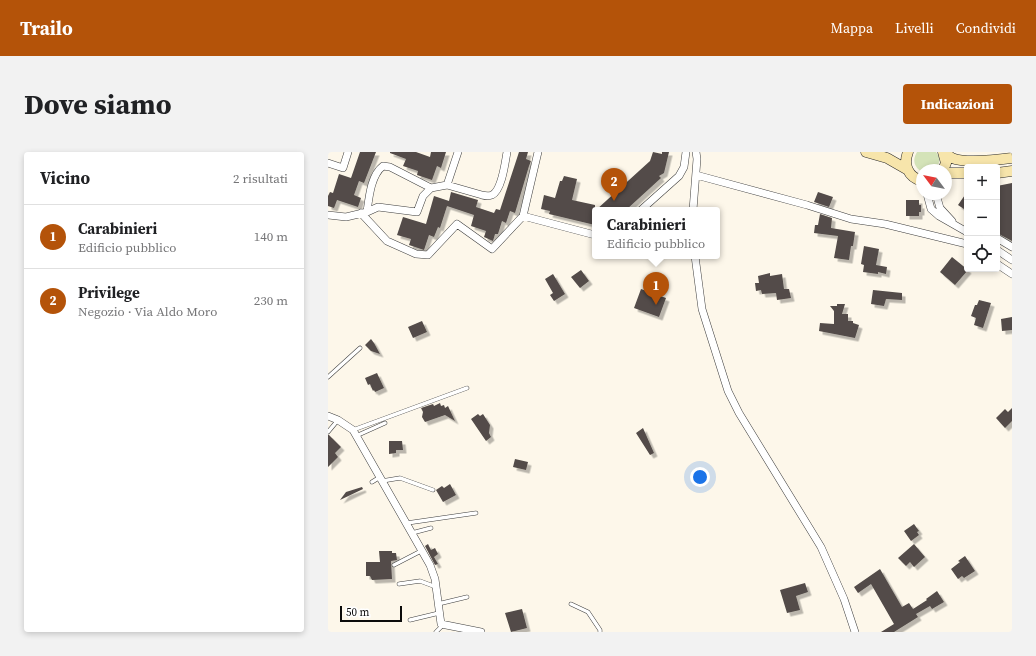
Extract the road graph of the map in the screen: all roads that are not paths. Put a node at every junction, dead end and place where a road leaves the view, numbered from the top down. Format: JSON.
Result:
{"nodes":[{"id":1,"x":348,"y":152,"type":"edge"},
{"id":2,"x":458,"y":152,"type":"edge"},
{"id":3,"x":507,"y":152,"type":"edge"},
{"id":4,"x":538,"y":152,"type":"edge"},
{"id":5,"x":686,"y":152,"type":"edge"},
{"id":6,"x":866,"y":152,"type":"edge"},
{"id":7,"x":908,"y":152,"type":"edge"},
{"id":8,"x":944,"y":152,"type":"edge"},
{"id":9,"x":697,"y":154,"type":"edge"},
{"id":10,"x":1012,"y":158,"type":"edge"},
{"id":11,"x":328,"y":163,"type":"edge"},
{"id":12,"x":946,"y":164,"type":"edge"},
{"id":13,"x":1012,"y":171,"type":"edge"},
{"id":14,"x":910,"y":173,"type":"junction"},
{"id":15,"x":952,"y":173,"type":"edge"},
{"id":16,"x":964,"y":173,"type":"edge"},
{"id":17,"x":1000,"y":173,"type":"edge"},
{"id":18,"x":696,"y":175,"type":"junction"},
{"id":19,"x":916,"y":177,"type":"edge"},
{"id":20,"x":916,"y":179,"type":"edge"},
{"id":21,"x":447,"y":185,"type":"junction"},
{"id":22,"x":431,"y":188,"type":"junction"},
{"id":23,"x":929,"y":200,"type":"edge"},
{"id":24,"x":938,"y":200,"type":"edge"},
{"id":25,"x":644,"y":207,"type":"edge"},
{"id":26,"x":693,"y":207,"type":"edge"},
{"id":27,"x":364,"y":212,"type":"junction"},
{"id":28,"x":328,"y":215,"type":"edge"},
{"id":29,"x":523,"y":216,"type":"junction"},
{"id":30,"x":956,"y":225,"type":"junction"},
{"id":31,"x":964,"y":230,"type":"edge"},
{"id":32,"x":592,"y":234,"type":"edge"},
{"id":33,"x":1000,"y":240,"type":"edge"},
{"id":34,"x":964,"y":243,"type":"edge"},
{"id":35,"x":1012,"y":247,"type":"edge"},
{"id":36,"x":1000,"y":252,"type":"edge"},
{"id":37,"x":695,"y":259,"type":"edge"},
{"id":38,"x":1012,"y":260,"type":"edge"},
{"id":39,"x":1000,"y":266,"type":"edge"},
{"id":40,"x":1012,"y":274,"type":"edge"},
{"id":41,"x":360,"y":348,"type":"dead end"},
{"id":42,"x":328,"y":377,"type":"edge"},
{"id":43,"x":467,"y":388,"type":"dead end"},
{"id":44,"x":328,"y":416,"type":"edge"},
{"id":45,"x":338,"y":420,"type":"junction"},
{"id":46,"x":385,"y":423,"type":"dead end"},
{"id":47,"x":328,"y":432,"type":"edge"},
{"id":48,"x":354,"y":433,"type":"junction"},
{"id":49,"x":381,"y":480,"type":"junction"},
{"id":50,"x":372,"y":482,"type":"dead end"},
{"id":51,"x":433,"y":490,"type":"dead end"},
{"id":52,"x":476,"y":513,"type":"dead end"},
{"id":53,"x":406,"y":523,"type":"junction"},
{"id":54,"x":431,"y":528,"type":"dead end"},
{"id":55,"x":412,"y":533,"type":"junction"},
{"id":56,"x":421,"y":551,"type":"junction"},
{"id":57,"x":394,"y":565,"type":"dead end"},
{"id":58,"x":399,"y":584,"type":"dead end"},
{"id":59,"x":436,"y":587,"type":"junction"},
{"id":60,"x":467,"y":597,"type":"dead end"},
{"id":61,"x":438,"y":604,"type":"junction"},
{"id":62,"x":571,"y":604,"type":"dead end"},
{"id":63,"x":439,"y":613,"type":"junction"},
{"id":64,"x":410,"y":620,"type":"dead end"},
{"id":65,"x":443,"y":624,"type":"junction"},
{"id":66,"x":453,"y":629,"type":"edge"},
{"id":67,"x":436,"y":632,"type":"edge"},
{"id":68,"x":481,"y":632,"type":"edge"},
{"id":69,"x":600,"y":632,"type":"edge"},
{"id":70,"x":855,"y":632,"type":"edge"}],
"edges":[{"from":1,"to":11,"type":"street"},
{"from":2,"to":21,"type":"street"},
{"from":3,"to":21,"type":"street"},
{"from":4,"to":29,"type":"street"},
{"from":5,"to":25,"type":"street"},
{"from":6,"to":14,"type":"main road"},
{"from":7,"to":14,"type":"main road"},
{"from":8,"to":10,"type":"main road"},
{"from":8,"to":12,"type":"main road"},
{"from":9,"to":18,"type":"street"},
{"from":13,"to":17,"type":"main road"},
{"from":14,"to":19,"type":"main road"},
{"from":14,"to":20,"type":"street"},
{"from":15,"to":16,"type":"main road"},
{"from":18,"to":26,"type":"street"},
{"from":18,"to":34,"type":"street"},
{"from":21,"to":22,"type":"street"},
{"from":22,"to":27,"type":"street"},
{"from":22,"to":27,"type":"street"},
{"from":23,"to":30,"type":"street"},
{"from":24,"to":30,"type":"street"},
{"from":27,"to":28,"type":"street"},
{"from":27,"to":29,"type":"street"},
{"from":29,"to":32,"type":"street"},
{"from":30,"to":31,"type":"street"},
{"from":33,"to":35,"type":"street"},
{"from":36,"to":38,"type":"street"},
{"from":37,"to":70,"type":"street"},
{"from":39,"to":40,"type":"street"},
{"from":41,"to":42,"type":"lane"},
{"from":43,"to":48,"type":"lane"},
{"from":44,"to":45,"type":"street"},
{"from":45,"to":47,"type":"lane"},
{"from":45,"to":48,"type":"street"},
{"from":46,"to":48,"type":"lane"},
{"from":48,"to":49,"type":"street"},
{"from":49,"to":50,"type":"lane"},
{"from":49,"to":51,"type":"lane"},
{"from":49,"to":53,"type":"street"},
{"from":52,"to":53,"type":"lane"},
{"from":53,"to":55,"type":"street"},
{"from":54,"to":55,"type":"lane"},
{"from":55,"to":56,"type":"street"},
{"from":56,"to":57,"type":"lane"},
{"from":56,"to":59,"type":"street"},
{"from":58,"to":59,"type":"lane"},
{"from":59,"to":61,"type":"street"},
{"from":60,"to":61,"type":"lane"},
{"from":61,"to":63,"type":"street"},
{"from":62,"to":69,"type":"lane"},
{"from":63,"to":64,"type":"lane"},
{"from":63,"to":65,"type":"street"},
{"from":65,"to":66,"type":"street"},
{"from":65,"to":67,"type":"lane"},
{"from":66,"to":68,"type":"street"}]}
